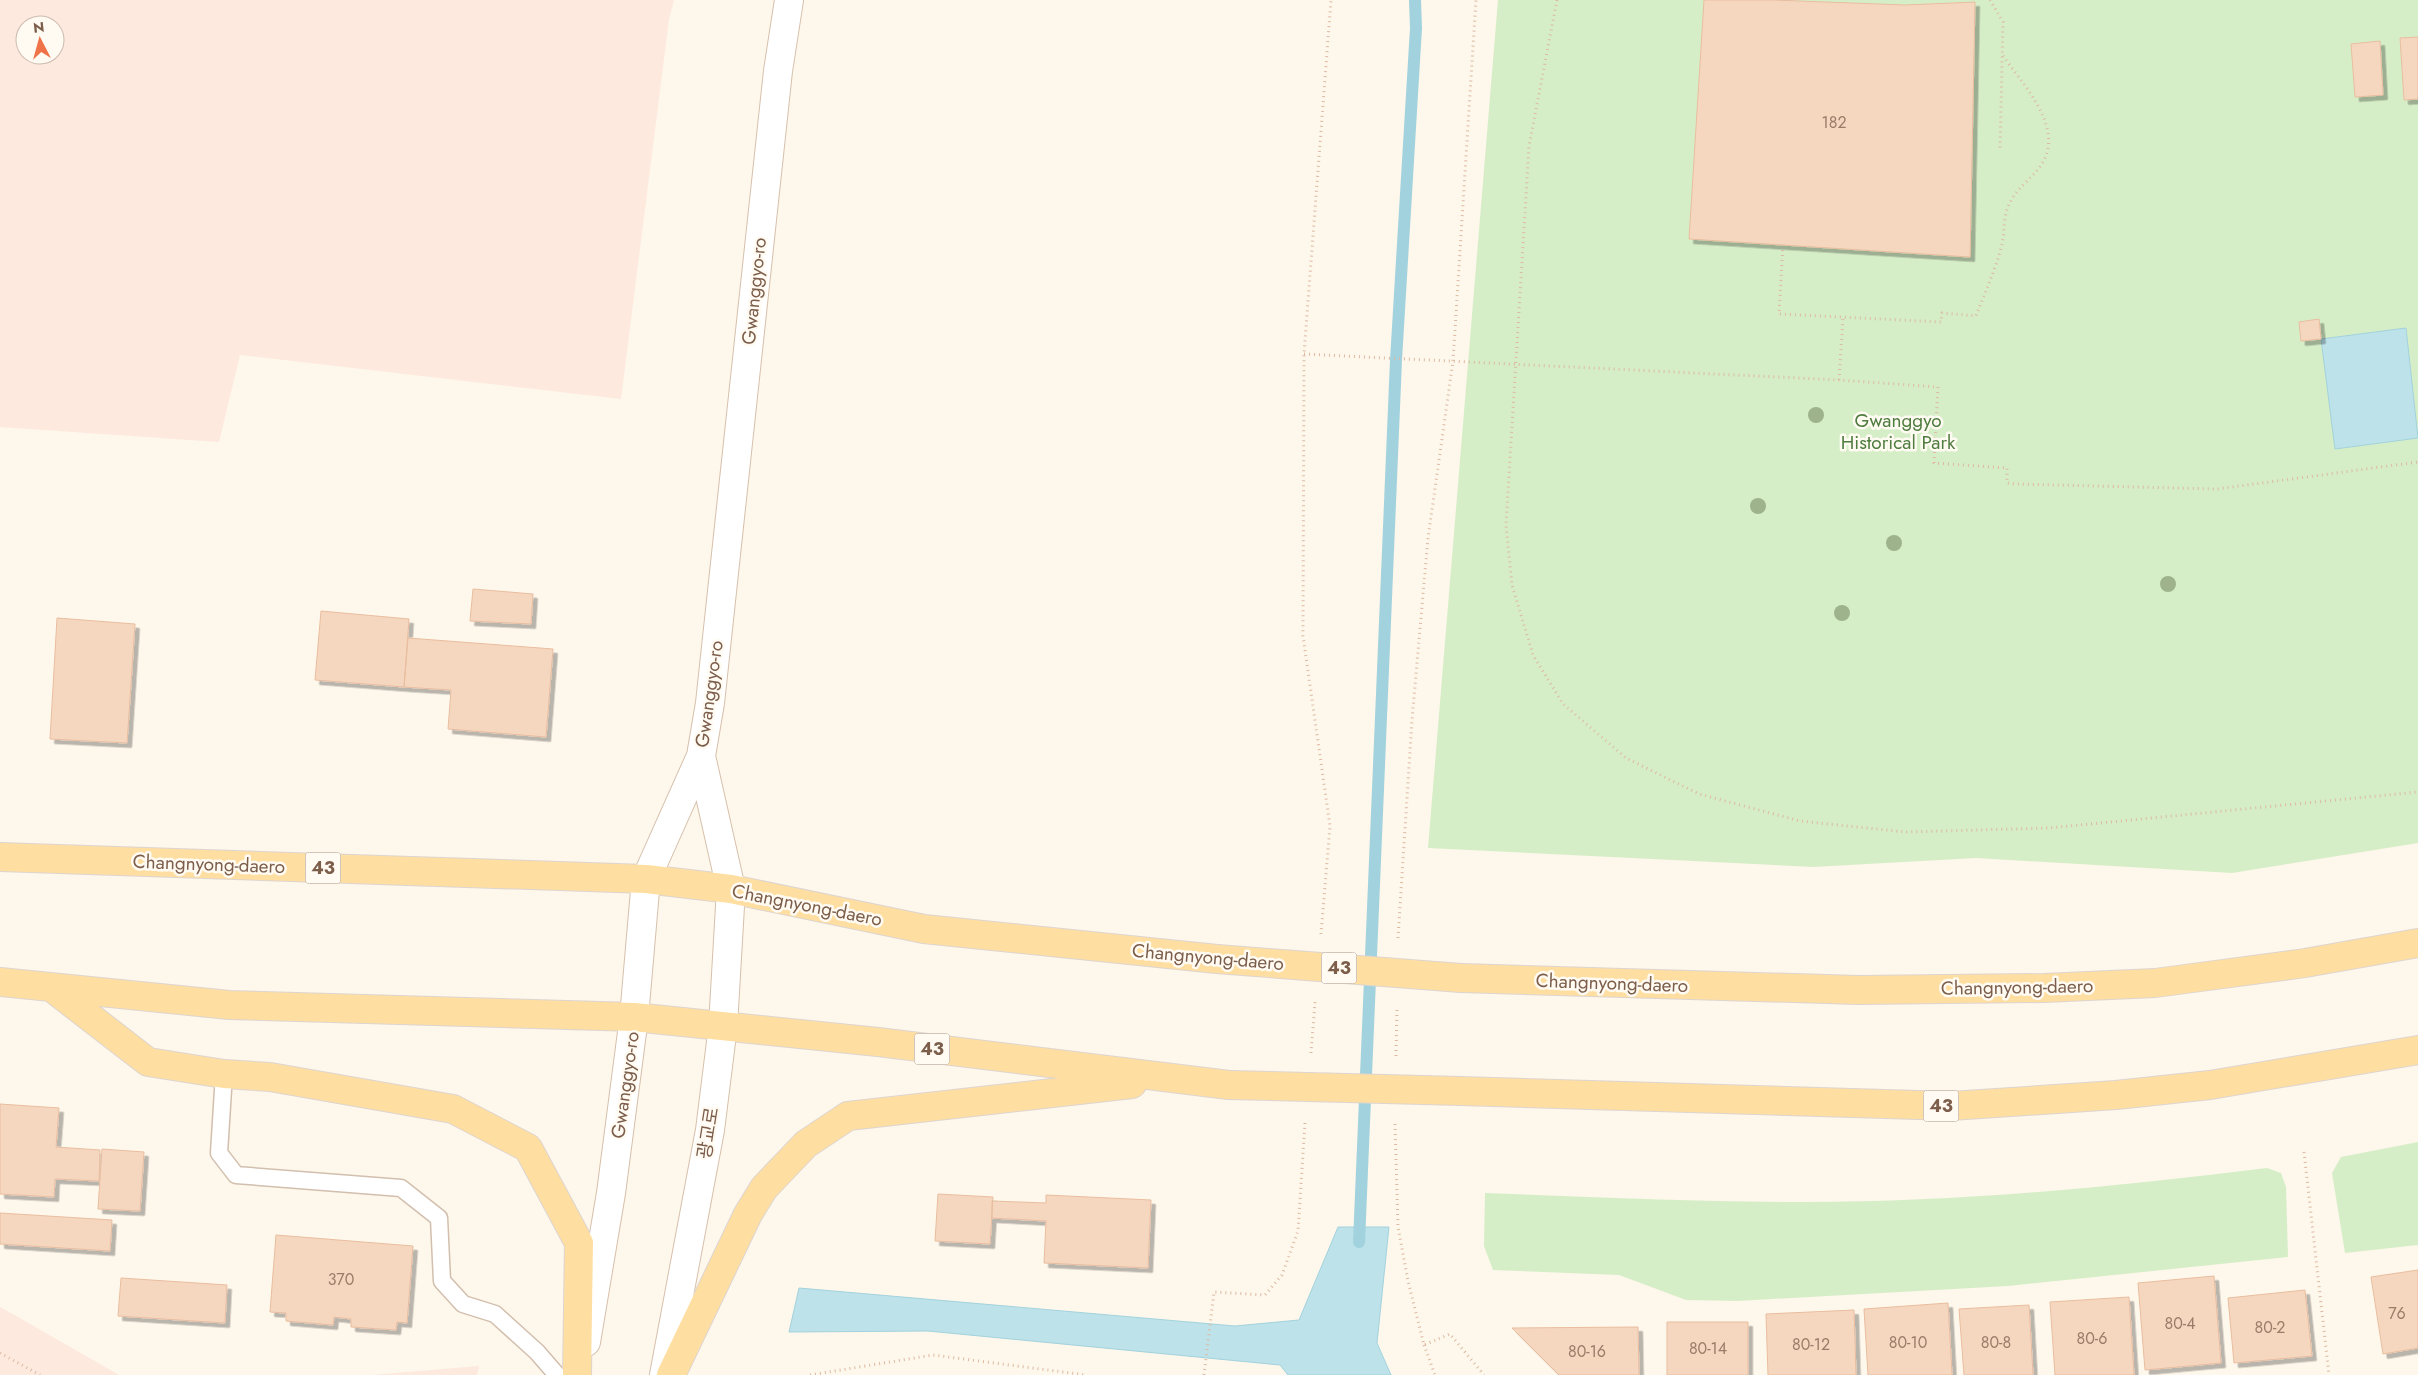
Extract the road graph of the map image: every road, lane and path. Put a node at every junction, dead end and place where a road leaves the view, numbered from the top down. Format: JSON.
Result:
{"nodes":[{"id":1,"x":789,"y":0,"type":"edge"},
{"id":2,"x":1331,"y":0,"type":"edge"},
{"id":3,"x":1476,"y":0,"type":"edge"},
{"id":4,"x":1557,"y":0,"type":"edge"},
{"id":5,"x":1990,"y":0,"type":"edge"},
{"id":6,"x":2002,"y":54,"type":"junction"},
{"id":7,"x":2000,"y":150,"type":"dead end"},
{"id":8,"x":1783,"y":245,"type":"dead end"},
{"id":9,"x":1843,"y":318,"type":"junction"},
{"id":10,"x":1304,"y":354,"type":"junction"},
{"id":11,"x":1453,"y":361,"type":"junction"},
{"id":12,"x":1515,"y":364,"type":"junction"},
{"id":13,"x":1839,"y":380,"type":"junction"},
{"id":14,"x":2418,"y":462,"type":"edge"},
{"id":15,"x":701,"y":756,"type":"junction"},
{"id":16,"x":2418,"y":792,"type":"edge"},
{"id":17,"x":0,"y":857,"type":"edge"},
{"id":18,"x":646,"y":879,"type":"junction"},
{"id":19,"x":731,"y":889,"type":"junction"},
{"id":20,"x":1321,"y":935,"type":"dead end"},
{"id":21,"x":1398,"y":941,"type":"dead end"},
{"id":22,"x":2418,"y":943,"type":"edge"},
{"id":23,"x":0,"y":982,"type":"edge"},
{"id":24,"x":51,"y":987,"type":"junction"},
{"id":25,"x":1316,"y":994,"type":"dead end"},
{"id":26,"x":1397,"y":1000,"type":"dead end"},
{"id":27,"x":634,"y":1017,"type":"junction"},
{"id":28,"x":723,"y":1026,"type":"junction"},
{"id":29,"x":2418,"y":1050,"type":"edge"},
{"id":30,"x":1396,"y":1059,"type":"dead end"},
{"id":31,"x":1310,"y":1062,"type":"dead end"},
{"id":32,"x":224,"y":1074,"type":"junction"},
{"id":33,"x":1175,"y":1080,"type":"junction"},
{"id":34,"x":1394,"y":1118,"type":"dead end"},
{"id":35,"x":1305,"y":1120,"type":"dead end"},
{"id":36,"x":2304,"y":1152,"type":"dead end"},
{"id":37,"x":1424,"y":1346,"type":"junction"},
{"id":38,"x":0,"y":1353,"type":"edge"},
{"id":39,"x":40,"y":1375,"type":"edge"},
{"id":40,"x":557,"y":1375,"type":"edge"},
{"id":41,"x":579,"y":1375,"type":"edge"},
{"id":42,"x":664,"y":1375,"type":"edge"},
{"id":43,"x":671,"y":1375,"type":"edge"},
{"id":44,"x":810,"y":1375,"type":"edge"},
{"id":45,"x":1086,"y":1375,"type":"edge"},
{"id":46,"x":1204,"y":1375,"type":"edge"},
{"id":47,"x":1435,"y":1375,"type":"edge"},
{"id":48,"x":1484,"y":1375,"type":"edge"},
{"id":49,"x":2329,"y":1375,"type":"edge"}],
"edges":[{"from":1,"to":15,"type":"main road","name":"Gwanggyo-ro"},
{"from":2,"to":10,"type":"path"},
{"from":3,"to":11,"type":"path"},
{"from":4,"to":12,"type":"path"},
{"from":5,"to":6,"type":"path"},
{"from":6,"to":7,"type":"path"},
{"from":6,"to":9,"type":"path"},
{"from":8,"to":9,"type":"path"},
{"from":9,"to":13,"type":"path"},
{"from":10,"to":11,"type":"path"},
{"from":10,"to":20,"type":"path"},
{"from":11,"to":12,"type":"path"},
{"from":11,"to":21,"type":"path"},
{"from":12,"to":13,"type":"path"},
{"from":12,"to":16,"type":"path"},
{"from":13,"to":14,"type":"path"},
{"from":15,"to":18,"type":"main road","name":"Gwanggyo-ro"},
{"from":15,"to":19,"type":"main road","name":"광교로"},
{"from":17,"to":18,"type":"main road","name":"Changnyong-daero","number":"43"},
{"from":18,"to":19,"type":"main road","name":"Changnyong-daero","number":"43"},
{"from":18,"to":27,"type":"main road","name":"Gwanggyo-ro"},
{"from":19,"to":22,"type":"main road","name":"Changnyong-daero","number":"43","bridge":true},
{"from":19,"to":28,"type":"main road","name":"광교로"},
{"from":23,"to":24,"type":"main road","number":"43"},
{"from":24,"to":27,"type":"main road","number":"43"},
{"from":24,"to":32,"type":"main road"},
{"from":25,"to":31,"type":"path"},
{"from":26,"to":30,"type":"path"},
{"from":27,"to":28,"type":"main road","number":"43"},
{"from":27,"to":41,"type":"main road","name":"Gwanggyo-ro"},
{"from":28,"to":33,"type":"main road","number":"43"},
{"from":28,"to":42,"type":"main road","name":"광교로"},
{"from":29,"to":33,"type":"main road","number":"43","bridge":true},
{"from":32,"to":40,"type":"lane"},
{"from":32,"to":41,"type":"main road"},
{"from":33,"to":43,"type":"main road"},
{"from":34,"to":37,"type":"path"},
{"from":35,"to":46,"type":"path"},
{"from":36,"to":49,"type":"path"},
{"from":37,"to":47,"type":"path"},
{"from":37,"to":48,"type":"path"},
{"from":38,"to":39,"type":"path"},
{"from":44,"to":45,"type":"path"}]}
